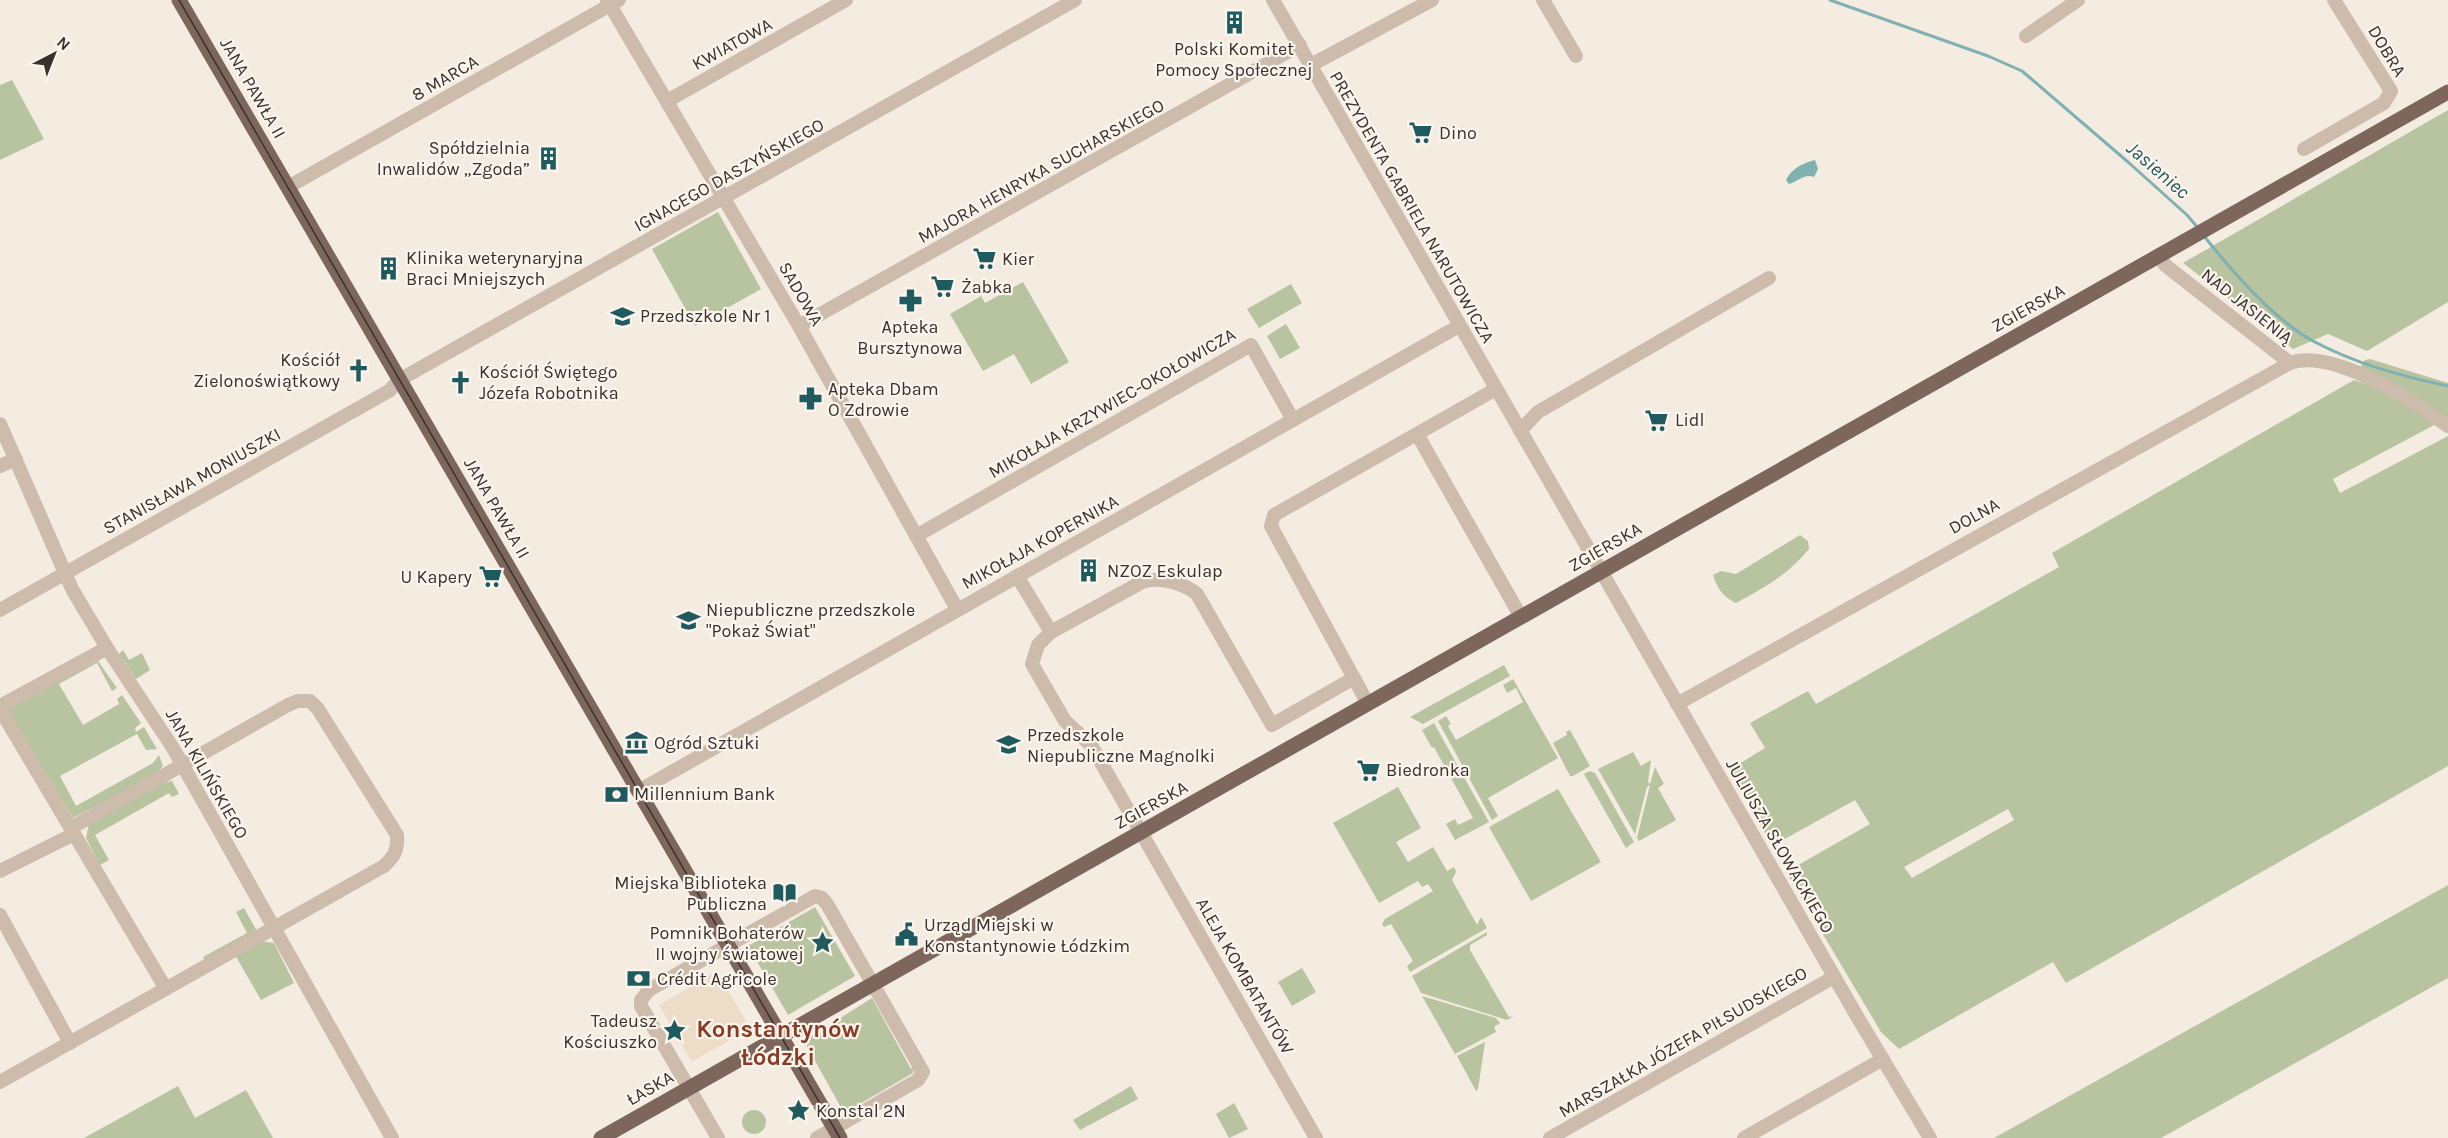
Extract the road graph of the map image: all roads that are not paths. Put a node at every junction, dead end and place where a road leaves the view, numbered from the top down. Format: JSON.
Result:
{"nodes":[{"id":1,"x":178,"y":0,"type":"edge"},
{"id":2,"x":846,"y":0,"type":"edge"},
{"id":3,"x":1075,"y":0,"type":"edge"},
{"id":4,"x":1273,"y":0,"type":"edge"},
{"id":5,"x":1432,"y":0,"type":"edge"},
{"id":6,"x":1543,"y":0,"type":"edge"},
{"id":7,"x":2078,"y":0,"type":"edge"},
{"id":8,"x":2334,"y":0,"type":"edge"},
{"id":9,"x":612,"y":2,"type":"edge"},
{"id":10,"x":2026,"y":36,"type":"dead end"},
{"id":11,"x":1300,"y":45,"type":"junction"},
{"id":12,"x":1576,"y":56,"type":"dead end"},
{"id":13,"x":1311,"y":65,"type":"junction"},
{"id":14,"x":2448,"y":92,"type":"edge"},
{"id":15,"x":667,"y":101,"type":"junction"},
{"id":16,"x":2304,"y":148,"type":"dead end"},
{"id":17,"x":288,"y":187,"type":"junction"},
{"id":18,"x":725,"y":198,"type":"junction"},
{"id":19,"x":2160,"y":256,"type":"junction"},
{"id":20,"x":1769,"y":278,"type":"dead end"},
{"id":21,"x":799,"y":326,"type":"junction"},
{"id":22,"x":1459,"y":326,"type":"junction"},
{"id":23,"x":2290,"y":363,"type":"junction"},
{"id":24,"x":399,"y":380,"type":"junction"},
{"id":25,"x":1496,"y":389,"type":"junction"},
{"id":26,"x":1293,"y":420,"type":"junction"},
{"id":27,"x":0,"y":424,"type":"edge"},
{"id":28,"x":2448,"y":426,"type":"edge"},
{"id":29,"x":1520,"y":431,"type":"junction"},
{"id":30,"x":1417,"y":434,"type":"junction"},
{"id":31,"x":16,"y":459,"type":"junction"},
{"id":32,"x":0,"y":466,"type":"edge"},
{"id":33,"x":916,"y":536,"type":"junction"},
{"id":34,"x":1601,"y":571,"type":"junction"},
{"id":35,"x":65,"y":573,"type":"junction"},
{"id":36,"x":1017,"y":576,"type":"junction"},
{"id":37,"x":957,"y":609,"type":"junction"},
{"id":38,"x":0,"y":610,"type":"edge"},
{"id":39,"x":1521,"y":617,"type":"junction"},
{"id":40,"x":1051,"y":632,"type":"junction"},
{"id":41,"x":107,"y":648,"type":"junction"},
{"id":42,"x":1354,"y":678,"type":"junction"},
{"id":43,"x":1368,"y":704,"type":"junction"},
{"id":44,"x":1677,"y":704,"type":"junction"},
{"id":45,"x":0,"y":708,"type":"edge"},
{"id":46,"x":182,"y":765,"type":"junction"},
{"id":47,"x":640,"y":790,"type":"junction"},
{"id":48,"x":73,"y":831,"type":"junction"},
{"id":49,"x":1141,"y":832,"type":"junction"},
{"id":50,"x":0,"y":870,"type":"edge"},
{"id":51,"x":0,"y":915,"type":"edge"},
{"id":52,"x":275,"y":928,"type":"junction"},
{"id":53,"x":729,"y":944,"type":"junction"},
{"id":54,"x":1834,"y":977,"type":"junction"},
{"id":55,"x":873,"y":985,"type":"junction"},
{"id":56,"x":166,"y":989,"type":"junction"},
{"id":57,"x":781,"y":1036,"type":"junction"},
{"id":58,"x":70,"y":1043,"type":"junction"},
{"id":59,"x":1883,"y":1059,"type":"junction"},
{"id":60,"x":1,"y":1079,"type":"edge"},
{"id":61,"x":689,"y":1088,"type":"junction"},
{"id":62,"x":837,"y":1133,"type":"edge"},
{"id":63,"x":392,"y":1138,"type":"edge"},
{"id":64,"x":601,"y":1138,"type":"edge"},
{"id":65,"x":718,"y":1138,"type":"edge"},
{"id":66,"x":817,"y":1138,"type":"edge"},
{"id":67,"x":1316,"y":1138,"type":"edge"},
{"id":68,"x":1550,"y":1138,"type":"edge"},
{"id":69,"x":1744,"y":1138,"type":"edge"},
{"id":70,"x":1930,"y":1138,"type":"edge"}],
"edges":[{"from":1,"to":17,"type":"main road","name":"JANA PAWŁA II"},
{"from":2,"to":15,"type":"street","name":"KWIATOWA"},
{"from":3,"to":18,"type":"street","name":"IGNACEGO DASZYŃSKIEGO"},
{"from":4,"to":11,"type":"street","name":"PREZYDENTA GABRIELA NARUTOWICZA"},
{"from":5,"to":13,"type":"street"},
{"from":6,"to":12,"type":"street"},
{"from":7,"to":10,"type":"street"},
{"from":8,"to":16,"type":"street","name":"DOBRA"},
{"from":9,"to":15,"type":"street","name":"SADOWA"},
{"from":9,"to":17,"type":"street","name":"8 MARCA"},
{"from":11,"to":13,"type":"street","name":"PREZYDENTA GABRIELA NARUTOWICZA"},
{"from":11,"to":21,"type":"street","name":"MAJORA HENRYKA SUCHARSKIEGO"},
{"from":13,"to":22,"type":"street","name":"PREZYDENTA GABRIELA NARUTOWICZA"},
{"from":14,"to":19,"type":"main road","name":"ZGIERSKA"},
{"from":15,"to":18,"type":"street","name":"SADOWA"},
{"from":17,"to":24,"type":"main road","name":"JANA PAWŁA II"},
{"from":18,"to":21,"type":"street","name":"SADOWA"},
{"from":18,"to":24,"type":"street","name":"IGNACEGO DASZYŃSKIEGO"},
{"from":19,"to":23,"type":"street","name":"NAD JASIENIĄ"},
{"from":19,"to":34,"type":"main road","name":"ZGIERSKA"},
{"from":20,"to":29,"type":"street"},
{"from":21,"to":33,"type":"street","name":"SADOWA"},
{"from":22,"to":25,"type":"street","name":"PREZYDENTA GABRIELA NARUTOWICZA"},
{"from":22,"to":26,"type":"street","name":"MIKOŁAJA KOPERNIKA"},
{"from":23,"to":28,"type":"street","name":"NAD JASIENIĄ"},
{"from":23,"to":44,"type":"street","name":"DOLNA"},
{"from":24,"to":35,"type":"street","name":"STANISŁAWA MONIUSZKI"},
{"from":24,"to":47,"type":"main road","name":"JANA PAWŁA II"},
{"from":25,"to":29,"type":"street","name":"PREZYDENTA GABRIELA NARUTOWICZA"},
{"from":25,"to":30,"type":"street"},
{"from":26,"to":33,"type":"street","name":"MIKOŁAJA KRZYWIEC-OKOŁOWICZA"},
{"from":26,"to":36,"type":"street","name":"MIKOŁAJA KOPERNIKA"},
{"from":27,"to":31,"type":"street","name":"JANA KILIŃSKIEGO"},
{"from":29,"to":34,"type":"street","name":"PREZYDENTA GABRIELA NARUTOWICZA"},
{"from":30,"to":39,"type":"street"},
{"from":30,"to":42,"type":"street"},
{"from":31,"to":32,"type":"street"},
{"from":31,"to":35,"type":"street","name":"JANA KILIŃSKIEGO"},
{"from":33,"to":37,"type":"street","name":"SADOWA"},
{"from":34,"to":39,"type":"main road","name":"ZGIERSKA"},
{"from":34,"to":44,"type":"street","name":"JULIUSZA SŁOWACKIEGO"},
{"from":35,"to":38,"type":"street","name":"STANISŁAWA MONIUSZKI"},
{"from":35,"to":41,"type":"street","name":"JANA KILIŃSKIEGO"},
{"from":36,"to":37,"type":"street","name":"MIKOŁAJA KOPERNIKA"},
{"from":36,"to":40,"type":"street"},
{"from":37,"to":47,"type":"street","name":"MIKOŁAJA KOPERNIKA"},
{"from":39,"to":43,"type":"main road","name":"ZGIERSKA"},
{"from":40,"to":42,"type":"street"},
{"from":40,"to":49,"type":"street","name":"ALEJA KOMBATANTÓW"},
{"from":41,"to":45,"type":"street"},
{"from":41,"to":46,"type":"street","name":"JANA KILIŃSKIEGO"},
{"from":42,"to":43,"type":"street"},
{"from":43,"to":49,"type":"main road","name":"ZGIERSKA"},
{"from":44,"to":54,"type":"street","name":"JULIUSZA SŁOWACKIEGO"},
{"from":45,"to":48,"type":"street"},
{"from":46,"to":48,"type":"street"},
{"from":46,"to":52,"type":"street","name":"JANA KILIŃSKIEGO"},
{"from":46,"to":52,"type":"street"},
{"from":47,"to":53,"type":"main road","name":"JANA PAWŁA II"},
{"from":48,"to":50,"type":"street"},
{"from":48,"to":56,"type":"street"},
{"from":49,"to":55,"type":"main road","name":"ZGIERSKA"},
{"from":49,"to":67,"type":"street","name":"ALEJA KOMBATANTÓW"},
{"from":51,"to":58,"type":"street"},
{"from":52,"to":56,"type":"street"},
{"from":52,"to":63,"type":"street","name":"JANA KILIŃSKIEGO"},
{"from":53,"to":55,"type":"street"},
{"from":53,"to":57,"type":"main road","name":"JANA PAWŁA II"},
{"from":53,"to":61,"type":"street"},
{"from":54,"to":59,"type":"street","name":"JULIUSZA SŁOWACKIEGO"},
{"from":54,"to":68,"type":"street","name":"MARSZAŁKA JÓZEFA PIŁSUDSKIEGO"},
{"from":55,"to":57,"type":"main road","name":"ZGIERSKA"},
{"from":55,"to":62,"type":"street"},
{"from":56,"to":58,"type":"street"},
{"from":57,"to":61,"type":"main road","name":"ŁASKA"},
{"from":57,"to":62,"type":"main road","name":"JANA PAWŁA II"},
{"from":58,"to":60,"type":"street"},
{"from":59,"to":69,"type":"street"},
{"from":59,"to":70,"type":"street","name":"JULIUSZA SŁOWACKIEGO"},
{"from":61,"to":64,"type":"main road","name":"ŁASKA"},
{"from":61,"to":65,"type":"street"},
{"from":62,"to":66,"type":"street"}]}
